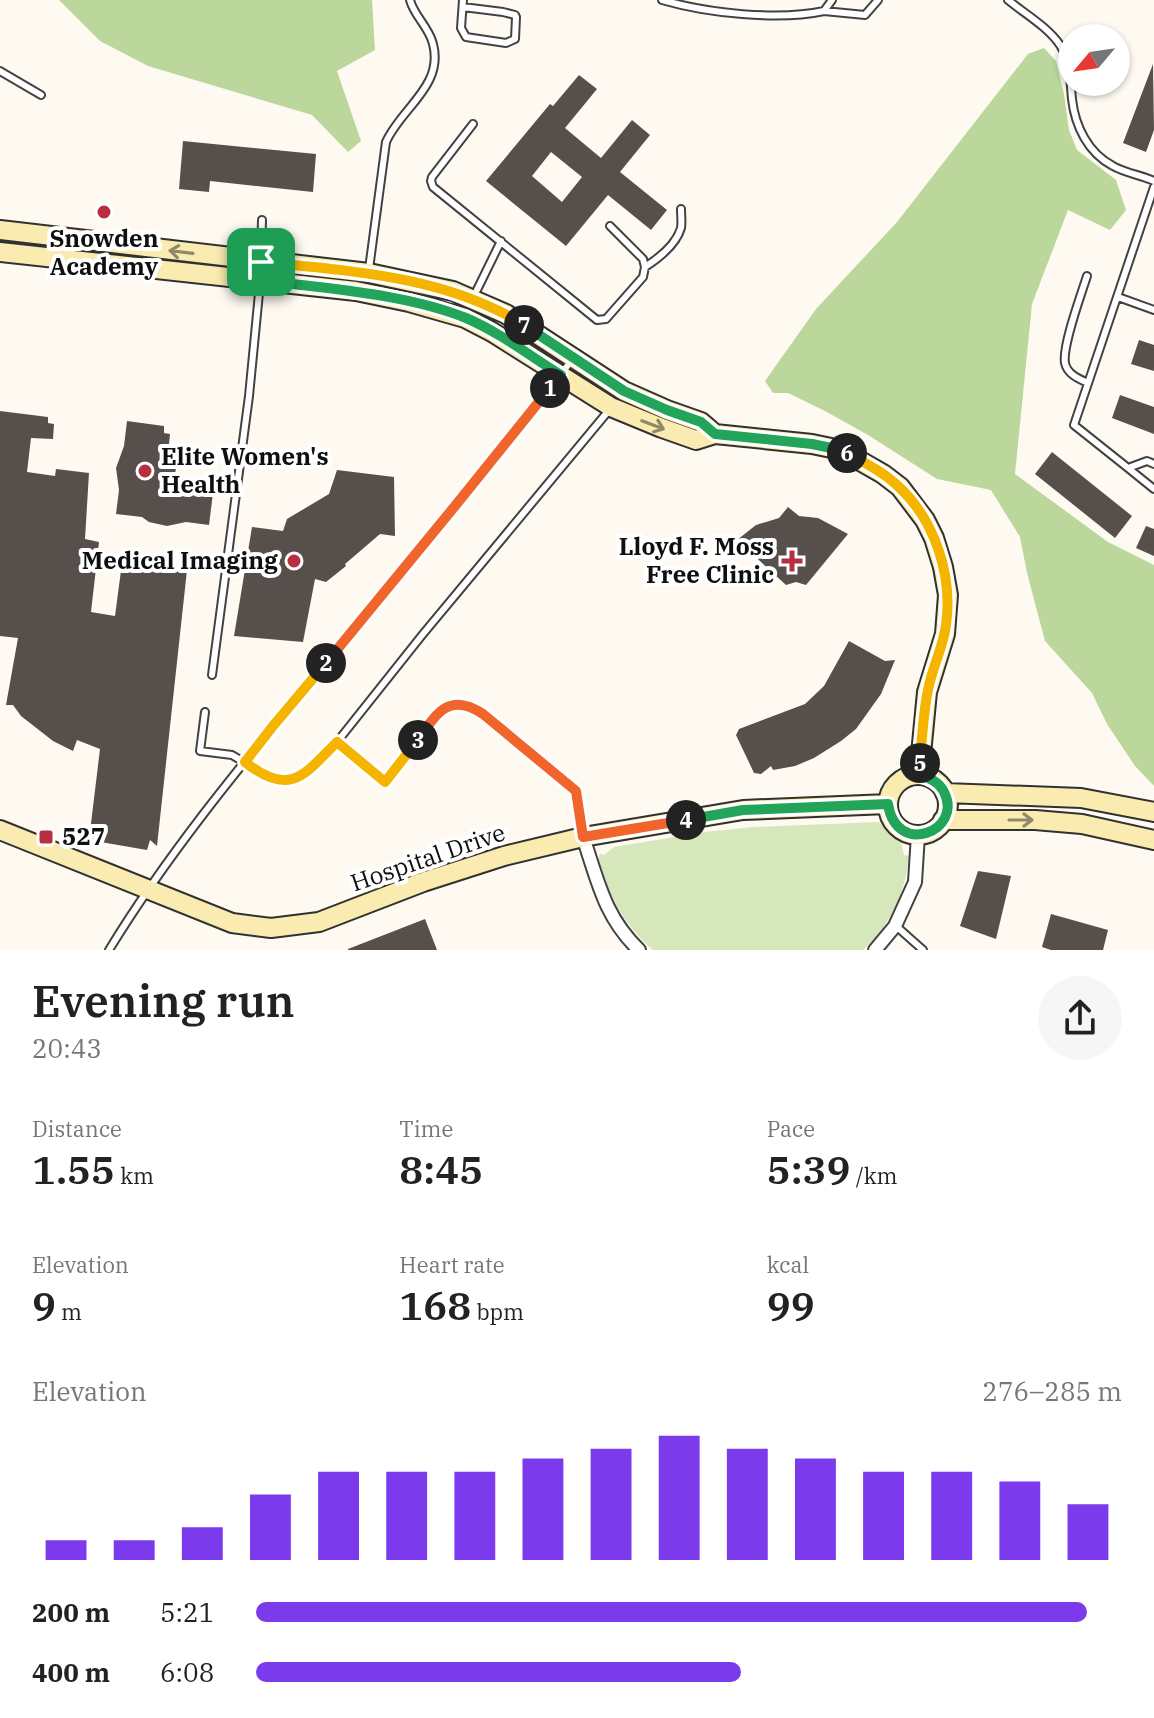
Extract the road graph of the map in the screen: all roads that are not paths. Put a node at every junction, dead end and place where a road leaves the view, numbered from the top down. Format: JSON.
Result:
{"nodes":[{"id":1,"x":410,"y":0,"type":"edge"},
{"id":2,"x":662,"y":0,"type":"edge"},
{"id":3,"x":832,"y":0,"type":"edge"},
{"id":4,"x":878,"y":0,"type":"edge"},
{"id":5,"x":1008,"y":0,"type":"edge"},
{"id":6,"x":463,"y":3,"type":"edge"},
{"id":7,"x":824,"y":11,"type":"junction"},
{"id":8,"x":0,"y":71,"type":"edge"},
{"id":9,"x":41,"y":95,"type":"dead end"},
{"id":10,"x":473,"y":124,"type":"dead end"},
{"id":11,"x":1154,"y":184,"type":"edge"},
{"id":12,"x":681,"y":209,"type":"dead end"},
{"id":13,"x":262,"y":220,"type":"dead end"},
{"id":14,"x":610,"y":226,"type":"dead end"},
{"id":15,"x":0,"y":230,"type":"edge"},
{"id":16,"x":501,"y":241,"type":"junction"},
{"id":17,"x":0,"y":252,"type":"edge"},
{"id":18,"x":645,"y":267,"type":"junction"},
{"id":19,"x":261,"y":271,"type":"junction"},
{"id":20,"x":369,"y":273,"type":"junction"},
{"id":21,"x":1087,"y":276,"type":"dead end"},
{"id":22,"x":1118,"y":297,"type":"junction"},
{"id":23,"x":472,"y":300,"type":"junction"},
{"id":24,"x":1154,"y":310,"type":"edge"},
{"id":25,"x":465,"y":318,"type":"junction"},
{"id":26,"x":574,"y":357,"type":"junction"},
{"id":27,"x":561,"y":375,"type":"junction"},
{"id":28,"x":1088,"y":383,"type":"junction"},
{"id":29,"x":624,"y":391,"type":"junction"},
{"id":30,"x":611,"y":407,"type":"junction"},
{"id":31,"x":715,"y":434,"type":"junction"},
{"id":32,"x":1154,"y":464,"type":"edge"},
{"id":33,"x":1128,"y":468,"type":"junction"},
{"id":34,"x":1154,"y":489,"type":"edge"},
{"id":35,"x":212,"y":675,"type":"dead end"},
{"id":36,"x":205,"y":712,"type":"dead end"},
{"id":37,"x":337,"y":742,"type":"junction"},
{"id":38,"x":245,"y":762,"type":"junction"},
{"id":39,"x":919,"y":775,"type":"junction"},
{"id":40,"x":945,"y":793,"type":"junction"},
{"id":41,"x":888,"y":804,"type":"junction"},
{"id":42,"x":1154,"y":812,"type":"edge"},
{"id":43,"x":943,"y":820,"type":"junction"},
{"id":44,"x":0,"y":830,"type":"edge"},
{"id":45,"x":918,"y":835,"type":"junction"},
{"id":46,"x":583,"y":837,"type":"junction"},
{"id":47,"x":1154,"y":840,"type":"edge"},
{"id":48,"x":148,"y":889,"type":"junction"},
{"id":49,"x":895,"y":926,"type":"junction"},
{"id":50,"x":109,"y":950,"type":"edge"},
{"id":51,"x":639,"y":950,"type":"edge"},
{"id":52,"x":875,"y":950,"type":"edge"},
{"id":53,"x":923,"y":950,"type":"edge"}],
"edges":[{"from":1,"to":20,"type":"lane"},
{"from":2,"to":7,"type":"lane"},
{"from":3,"to":7,"type":"lane"},
{"from":4,"to":7,"type":"lane"},
{"from":5,"to":11,"type":"lane"},
{"from":6,"to":6,"type":"lane"},
{"from":8,"to":9,"type":"lane"},
{"from":10,"to":16,"type":"lane"},
{"from":11,"to":22,"type":"lane"},
{"from":12,"to":18,"type":"lane"},
{"from":13,"to":19,"type":"lane"},
{"from":14,"to":18,"type":"lane"},
{"from":19,"to":15,"type":"street","one_way":true},
{"from":16,"to":18,"type":"lane"},
{"from":16,"to":23,"type":"lane"},
{"from":17,"to":19,"type":"street"},
{"from":19,"to":20,"type":"street"},
{"from":19,"to":25,"type":"street"},
{"from":19,"to":35,"type":"lane"},
{"from":20,"to":23,"type":"street"},
{"from":21,"to":28,"type":"lane"},
{"from":22,"to":24,"type":"lane"},
{"from":22,"to":28,"type":"lane"},
{"from":23,"to":25,"type":"lane"},
{"from":23,"to":26,"type":"street"},
{"from":25,"to":27,"type":"street"},
{"from":26,"to":27,"type":"lane"},
{"from":26,"to":29,"type":"street"},
{"from":27,"to":30,"type":"street"},
{"from":27,"to":38,"type":"lane"},
{"from":28,"to":33,"type":"lane"},
{"from":29,"to":30,"type":"lane"},
{"from":29,"to":31,"type":"street"},
{"from":30,"to":31,"type":"street","one_way":true},
{"from":30,"to":37,"type":"lane"},
{"from":31,"to":39,"type":"street"},
{"from":32,"to":33,"type":"lane"},
{"from":33,"to":34,"type":"lane"},
{"from":36,"to":38,"type":"lane"},
{"from":37,"to":38,"type":"lane"},
{"from":37,"to":46,"type":"lane"},
{"from":38,"to":48,"type":"lane"},
{"from":39,"to":40,"type":"street"},
{"from":39,"to":41,"type":"street"},
{"from":40,"to":42,"type":"street"},
{"from":40,"to":43,"type":"street"},
{"from":41,"to":45,"type":"street"},
{"from":41,"to":46,"type":"street","name":"Hospital Drive"},
{"from":43,"to":45,"type":"street"},
{"from":43,"to":47,"type":"street","one_way":true},
{"from":44,"to":48,"type":"street","name":"Hospital Drive"},
{"from":45,"to":49,"type":"street"},
{"from":46,"to":48,"type":"street","name":"Hospital Drive"},
{"from":46,"to":51,"type":"street"},
{"from":48,"to":50,"type":"lane"},
{"from":49,"to":52,"type":"street"},
{"from":49,"to":53,"type":"lane"}]}
